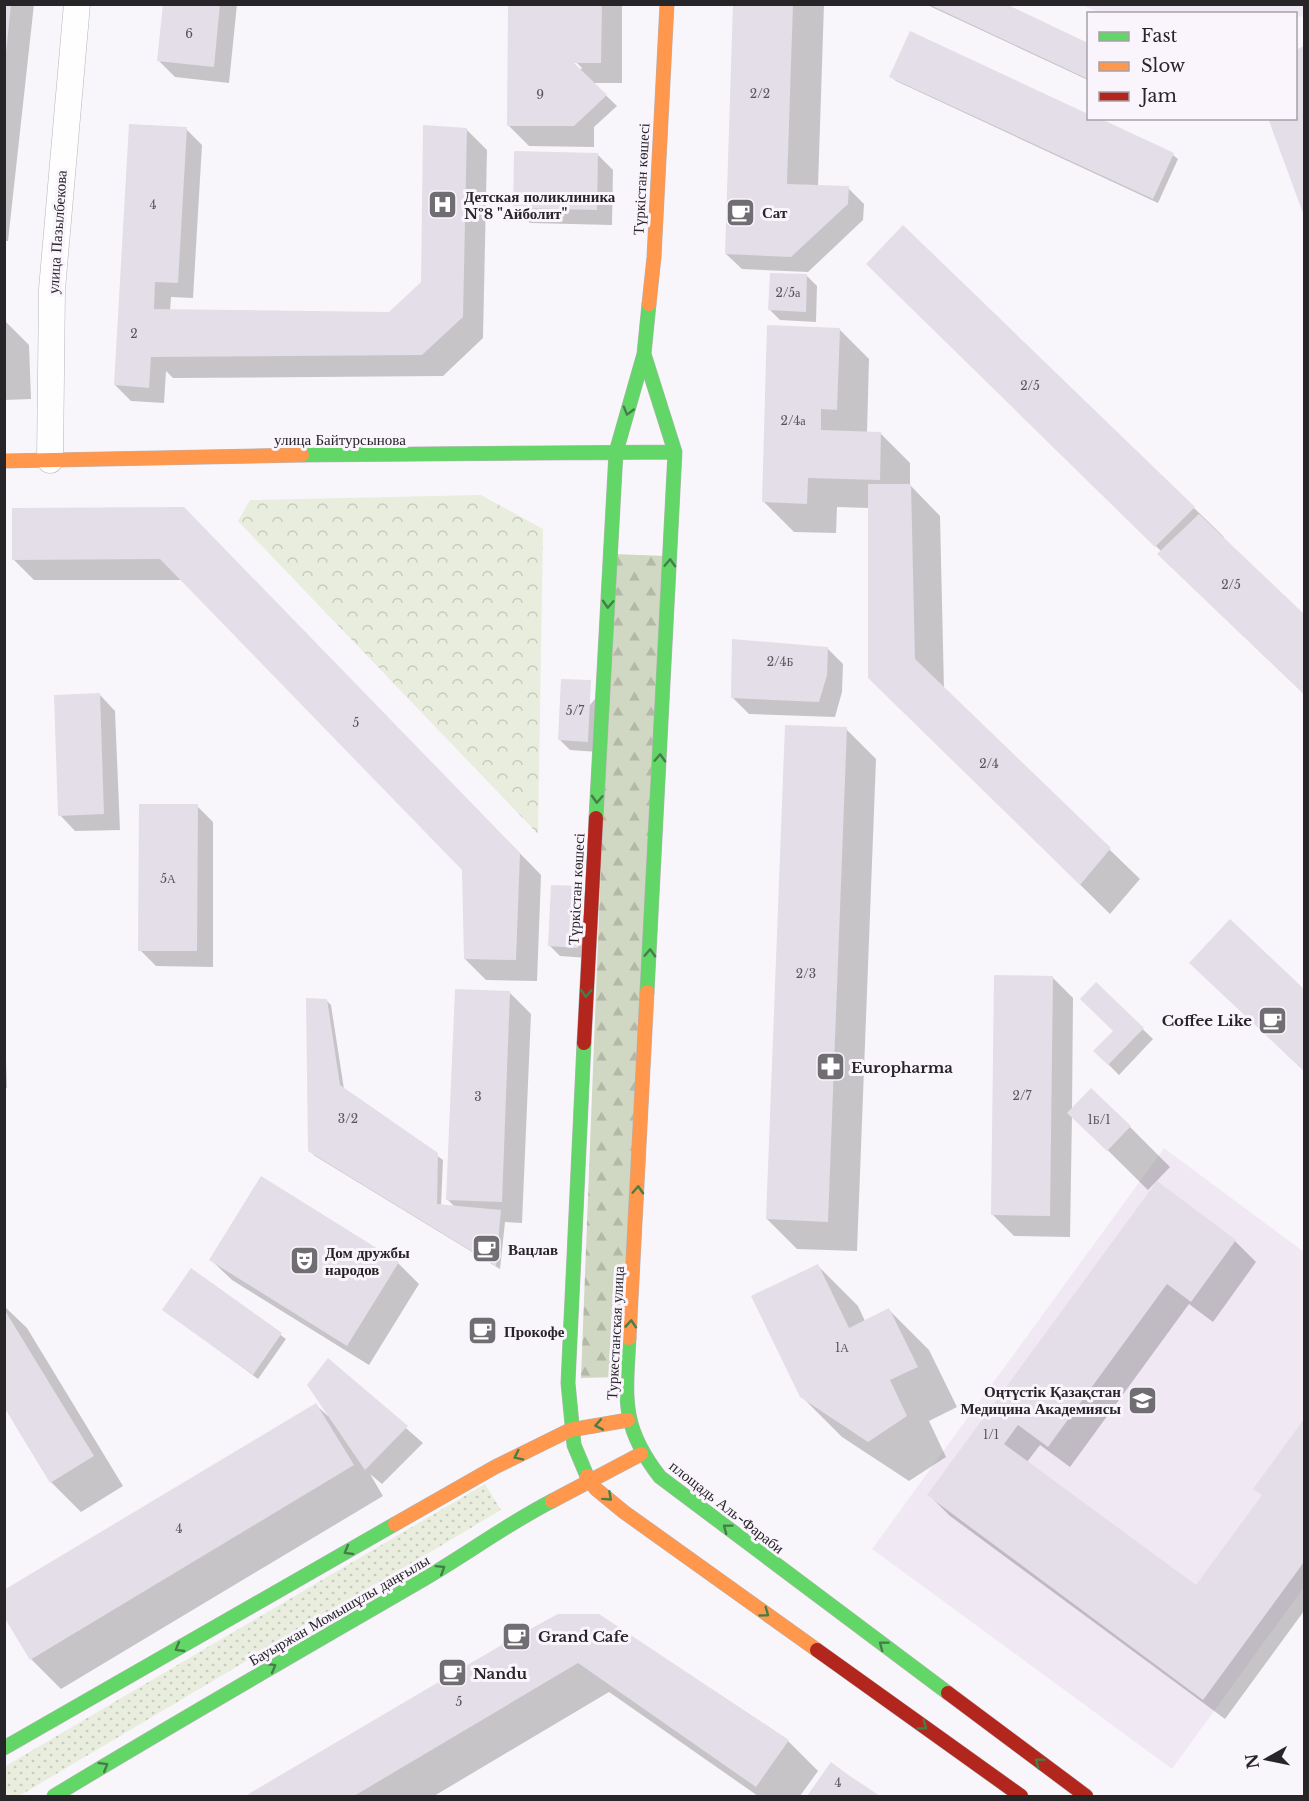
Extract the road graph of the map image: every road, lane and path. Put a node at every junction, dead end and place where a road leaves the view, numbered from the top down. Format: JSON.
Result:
{"nodes":[{"id":1,"x":77,"y":4,"type":"edge"},
{"id":2,"x":668,"y":4,"type":"edge"},
{"id":3,"x":644,"y":354,"type":"junction"},
{"id":4,"x":616,"y":452,"type":"junction"},
{"id":5,"x":675,"y":452,"type":"junction"},
{"id":6,"x":51,"y":460,"type":"junction"},
{"id":7,"x":4,"y":461,"type":"edge"},
{"id":8,"x":636,"y":1248,"type":"joint"},
{"id":9,"x":628,"y":1420,"type":"junction"},
{"id":10,"x":570,"y":1430,"type":"junction"},
{"id":11,"x":641,"y":1454,"type":"junction"},
{"id":12,"x":589,"y":1481,"type":"junction"},
{"id":13,"x":4,"y":1748,"type":"edge"},
{"id":14,"x":54,"y":1797,"type":"edge"},
{"id":15,"x":1021,"y":1797,"type":"edge"},
{"id":16,"x":1086,"y":1797,"type":"edge"}],
"edges":[{"from":1,"to":6,"type":"street","name":"улица Пазылбекова"},
{"from":2,"to":3,"type":"main road","name":"Түркістан көшесі"},
{"from":3,"to":4,"type":"main road","name":"Түркістан көшесі","one_way":true},
{"from":3,"to":5,"type":"main road","name":"Түркістан көшесі"},
{"from":4,"to":5,"type":"main road","name":"улица Байтурсынова"},
{"from":4,"to":6,"type":"main road","name":"улица Байтурсынова"},
{"from":4,"to":10,"type":"main road","name":"Түркістан көшесі","one_way":true},
{"from":8,"to":5,"type":"main road","name":"Түркістан көшесі","one_way":true},
{"from":6,"to":7,"type":"main road","name":"улица Байтурсынова"},
{"from":9,"to":8,"type":"main road","name":"Туркестанская улица","one_way":true},
{"from":9,"to":10,"type":"main road","one_way":true},
{"from":9,"to":11,"type":"main road","name":"площадь Аль-Фараби"},
{"from":10,"to":12,"type":"main road"},
{"from":10,"to":13,"type":"main road","one_way":true},
{"from":11,"to":12,"type":"main road","name":"Бауыржан Момышұлы даңғылы"},
{"from":16,"to":11,"type":"main road","name":"площадь Аль-Фараби","one_way":true},
{"from":14,"to":12,"type":"main road","name":"Бауыржан Момышұлы даңғылы","one_way":true},
{"from":12,"to":15,"type":"main road","one_way":true}]}
